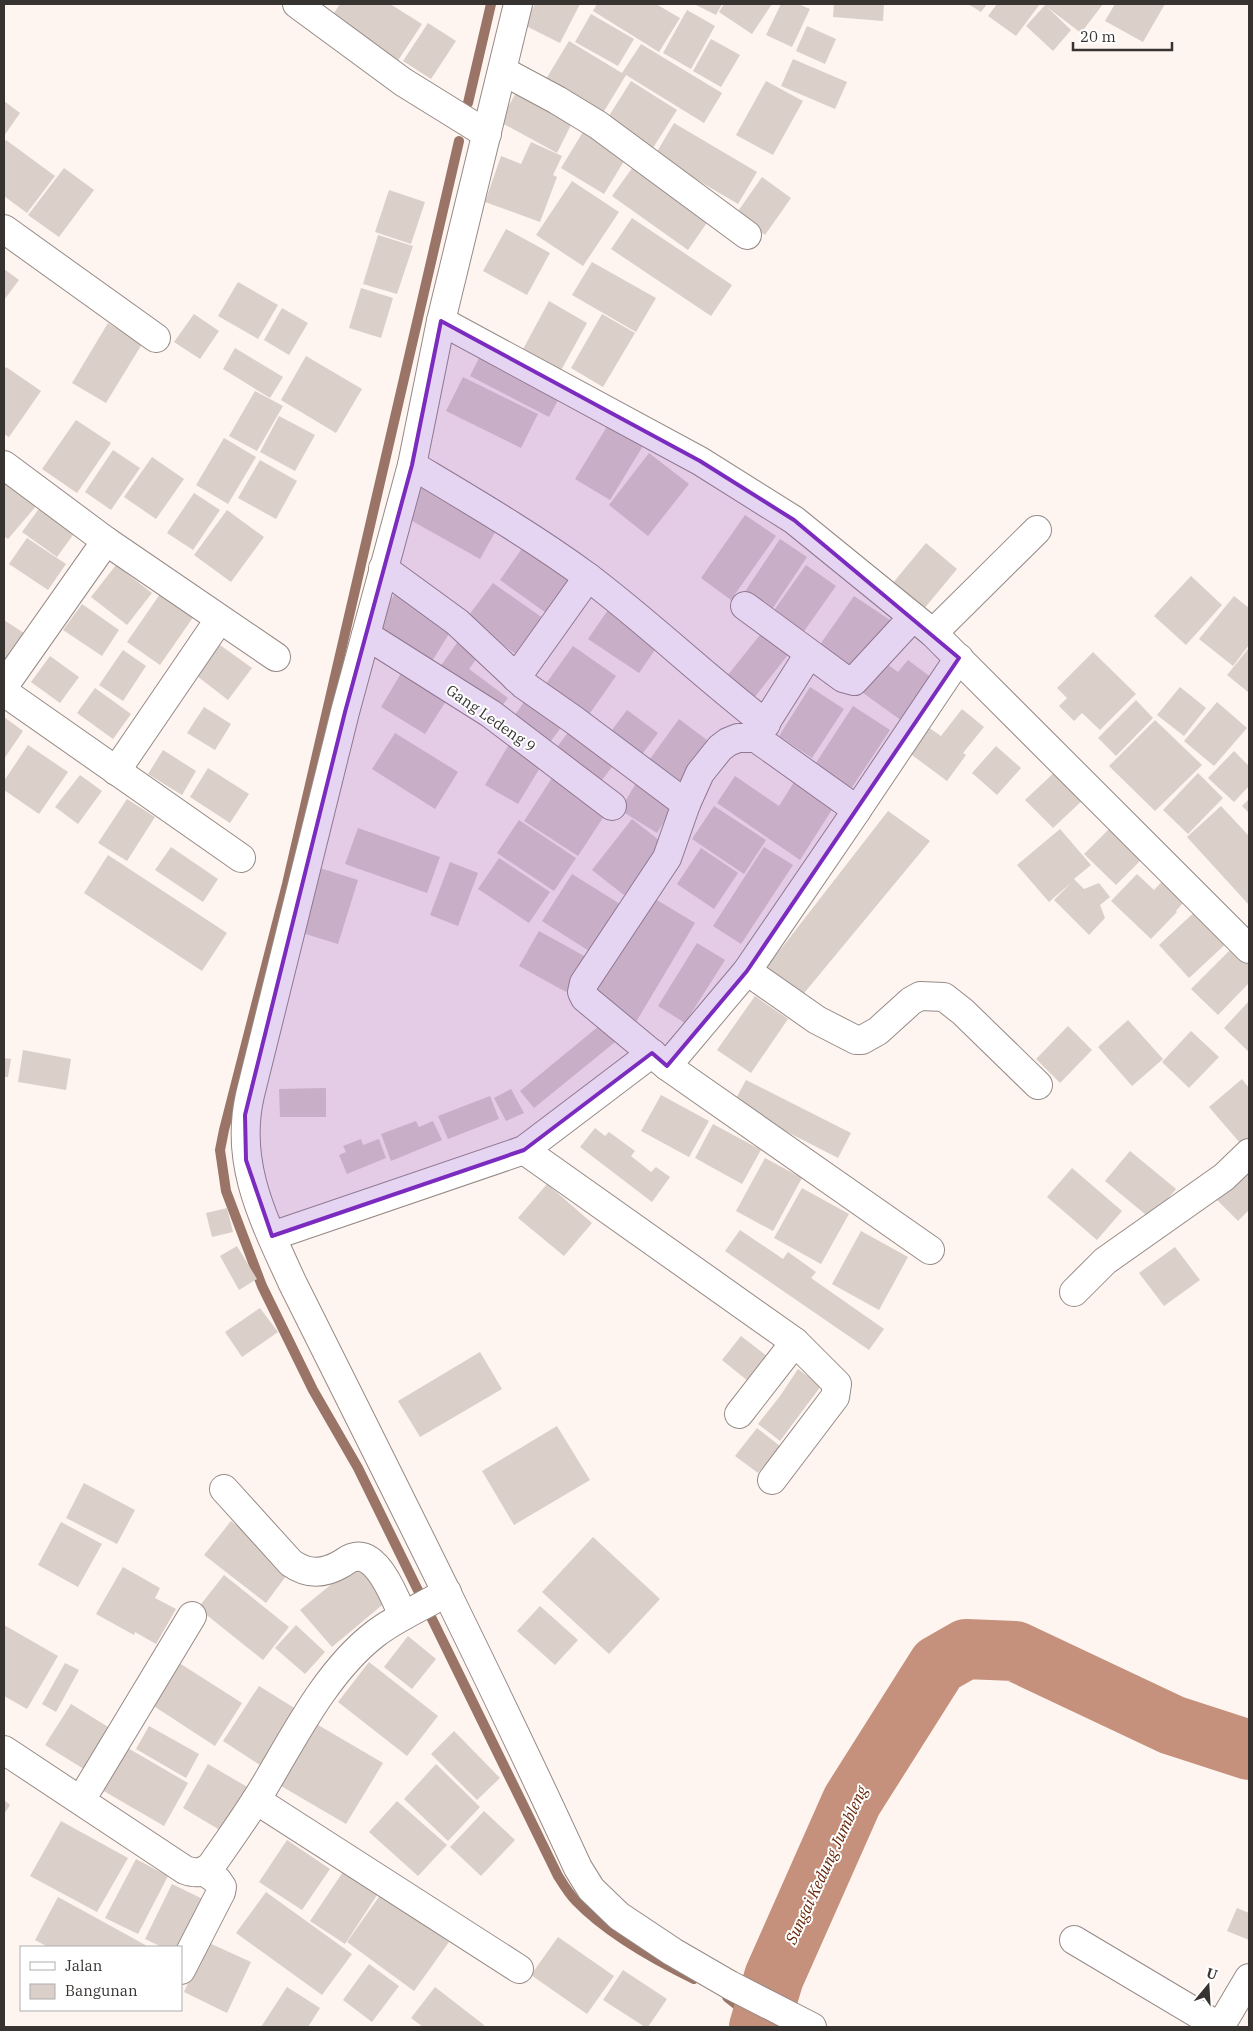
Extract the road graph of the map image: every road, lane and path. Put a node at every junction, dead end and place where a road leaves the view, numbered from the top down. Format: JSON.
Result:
{"nodes":[{"id":1,"x":297,"y":4,"type":"edge"},
{"id":2,"x":518,"y":4,"type":"edge"},
{"id":3,"x":502,"y":70,"type":"junction"},
{"id":4,"x":486,"y":134,"type":"junction"},
{"id":5,"x":4,"y":229,"type":"edge"},
{"id":6,"x":748,"y":235,"type":"dead end"},
{"id":7,"x":441,"y":321,"type":"junction"},
{"id":8,"x":156,"y":338,"type":"dead end"},
{"id":9,"x":4,"y":465,"type":"edge"},
{"id":10,"x":412,"y":465,"type":"junction"},
{"id":11,"x":1037,"y":530,"type":"dead end"},
{"id":12,"x":106,"y":541,"type":"junction"},
{"id":13,"x":383,"y":568,"type":"junction"},
{"id":14,"x":588,"y":577,"type":"junction"},
{"id":15,"x":744,"y":606,"type":"dead end"},
{"id":16,"x":219,"y":620,"type":"junction"},
{"id":17,"x":923,"y":625,"type":"junction"},
{"id":18,"x":366,"y":635,"type":"junction"},
{"id":19,"x":810,"y":654,"type":"junction"},
{"id":20,"x":276,"y":658,"type":"dead end"},
{"id":21,"x":959,"y":658,"type":"junction"},
{"id":22,"x":516,"y":678,"type":"junction"},
{"id":23,"x":4,"y":686,"type":"edge"},
{"id":24,"x":4,"y":692,"type":"edge"},
{"id":25,"x":761,"y":731,"type":"junction"},
{"id":26,"x":116,"y":771,"type":"junction"},
{"id":27,"x":686,"y":804,"type":"junction"},
{"id":28,"x":612,"y":806,"type":"dead end"},
{"id":29,"x":857,"y":810,"type":"junction"},
{"id":30,"x":241,"y":858,"type":"dead end"},
{"id":31,"x":1246,"y":939,"type":"edge"},
{"id":32,"x":747,"y":972,"type":"junction"},
{"id":33,"x":660,"y":1060,"type":"junction"},
{"id":34,"x":1038,"y":1085,"type":"dead end"},
{"id":35,"x":524,"y":1150,"type":"junction"},
{"id":36,"x":1249,"y":1153,"type":"edge"},
{"id":37,"x":272,"y":1236,"type":"junction"},
{"id":38,"x":930,"y":1250,"type":"dead end"},
{"id":39,"x":1074,"y":1292,"type":"dead end"},
{"id":40,"x":795,"y":1342,"type":"junction"},
{"id":41,"x":739,"y":1414,"type":"dead end"},
{"id":42,"x":772,"y":1480,"type":"dead end"},
{"id":43,"x":224,"y":1490,"type":"dead end"},
{"id":44,"x":442,"y":1595,"type":"junction"},
{"id":45,"x":408,"y":1614,"type":"junction"},
{"id":46,"x":192,"y":1616,"type":"dead end"},
{"id":47,"x":4,"y":1750,"type":"edge"},
{"id":48,"x":81,"y":1800,"type":"junction"},
{"id":49,"x":256,"y":1800,"type":"junction"},
{"id":50,"x":204,"y":1871,"type":"junction"},
{"id":51,"x":1074,"y":1940,"type":"dead end"},
{"id":52,"x":182,"y":1968,"type":"edge"},
{"id":53,"x":519,"y":1969,"type":"dead end"},
{"id":54,"x":1249,"y":1978,"type":"edge"},
{"id":55,"x":812,"y":2027,"type":"edge"},
{"id":56,"x":1220,"y":2027,"type":"edge"}],
"edges":[{"from":1,"to":4,"type":"street"},
{"from":2,"to":3,"type":"street"},
{"from":3,"to":4,"type":"street"},
{"from":3,"to":6,"type":"street"},
{"from":4,"to":7,"type":"street"},
{"from":5,"to":8,"type":"street"},
{"from":7,"to":10,"type":"street"},
{"from":7,"to":17,"type":"street"},
{"from":9,"to":12,"type":"street"},
{"from":10,"to":13,"type":"street"},
{"from":10,"to":14,"type":"street"},
{"from":11,"to":17,"type":"street"},
{"from":12,"to":16,"type":"street"},
{"from":12,"to":23,"type":"street"},
{"from":13,"to":18,"type":"street"},
{"from":13,"to":22,"type":"street"},
{"from":14,"to":22,"type":"street"},
{"from":14,"to":25,"type":"street"},
{"from":15,"to":19,"type":"street"},
{"from":16,"to":20,"type":"street"},
{"from":16,"to":26,"type":"street"},
{"from":17,"to":19,"type":"street"},
{"from":17,"to":21,"type":"street"},
{"from":18,"to":28,"type":"street","name":"Gang Ledeng 9"},
{"from":18,"to":37,"type":"street"},
{"from":19,"to":25,"type":"street"},
{"from":21,"to":29,"type":"street"},
{"from":21,"to":31,"type":"street"},
{"from":22,"to":27,"type":"street"},
{"from":24,"to":26,"type":"street"},
{"from":25,"to":27,"type":"street"},
{"from":25,"to":29,"type":"street"},
{"from":26,"to":30,"type":"street"},
{"from":27,"to":33,"type":"street"},
{"from":29,"to":32,"type":"street"},
{"from":32,"to":33,"type":"street"},
{"from":32,"to":34,"type":"street"},
{"from":33,"to":35,"type":"street"},
{"from":33,"to":38,"type":"street"},
{"from":35,"to":37,"type":"street"},
{"from":35,"to":40,"type":"street"},
{"from":36,"to":39,"type":"street"},
{"from":37,"to":44,"type":"street"},
{"from":40,"to":41,"type":"street"},
{"from":40,"to":42,"type":"street"},
{"from":43,"to":45,"type":"street"},
{"from":44,"to":45,"type":"street"},
{"from":44,"to":55,"type":"street"},
{"from":45,"to":49,"type":"street"},
{"from":46,"to":48,"type":"street"},
{"from":47,"to":48,"type":"street"},
{"from":48,"to":50,"type":"street"},
{"from":49,"to":50,"type":"street"},
{"from":49,"to":53,"type":"street"},
{"from":50,"to":52,"type":"street"},
{"from":51,"to":56,"type":"street"},
{"from":54,"to":56,"type":"street"}]}
